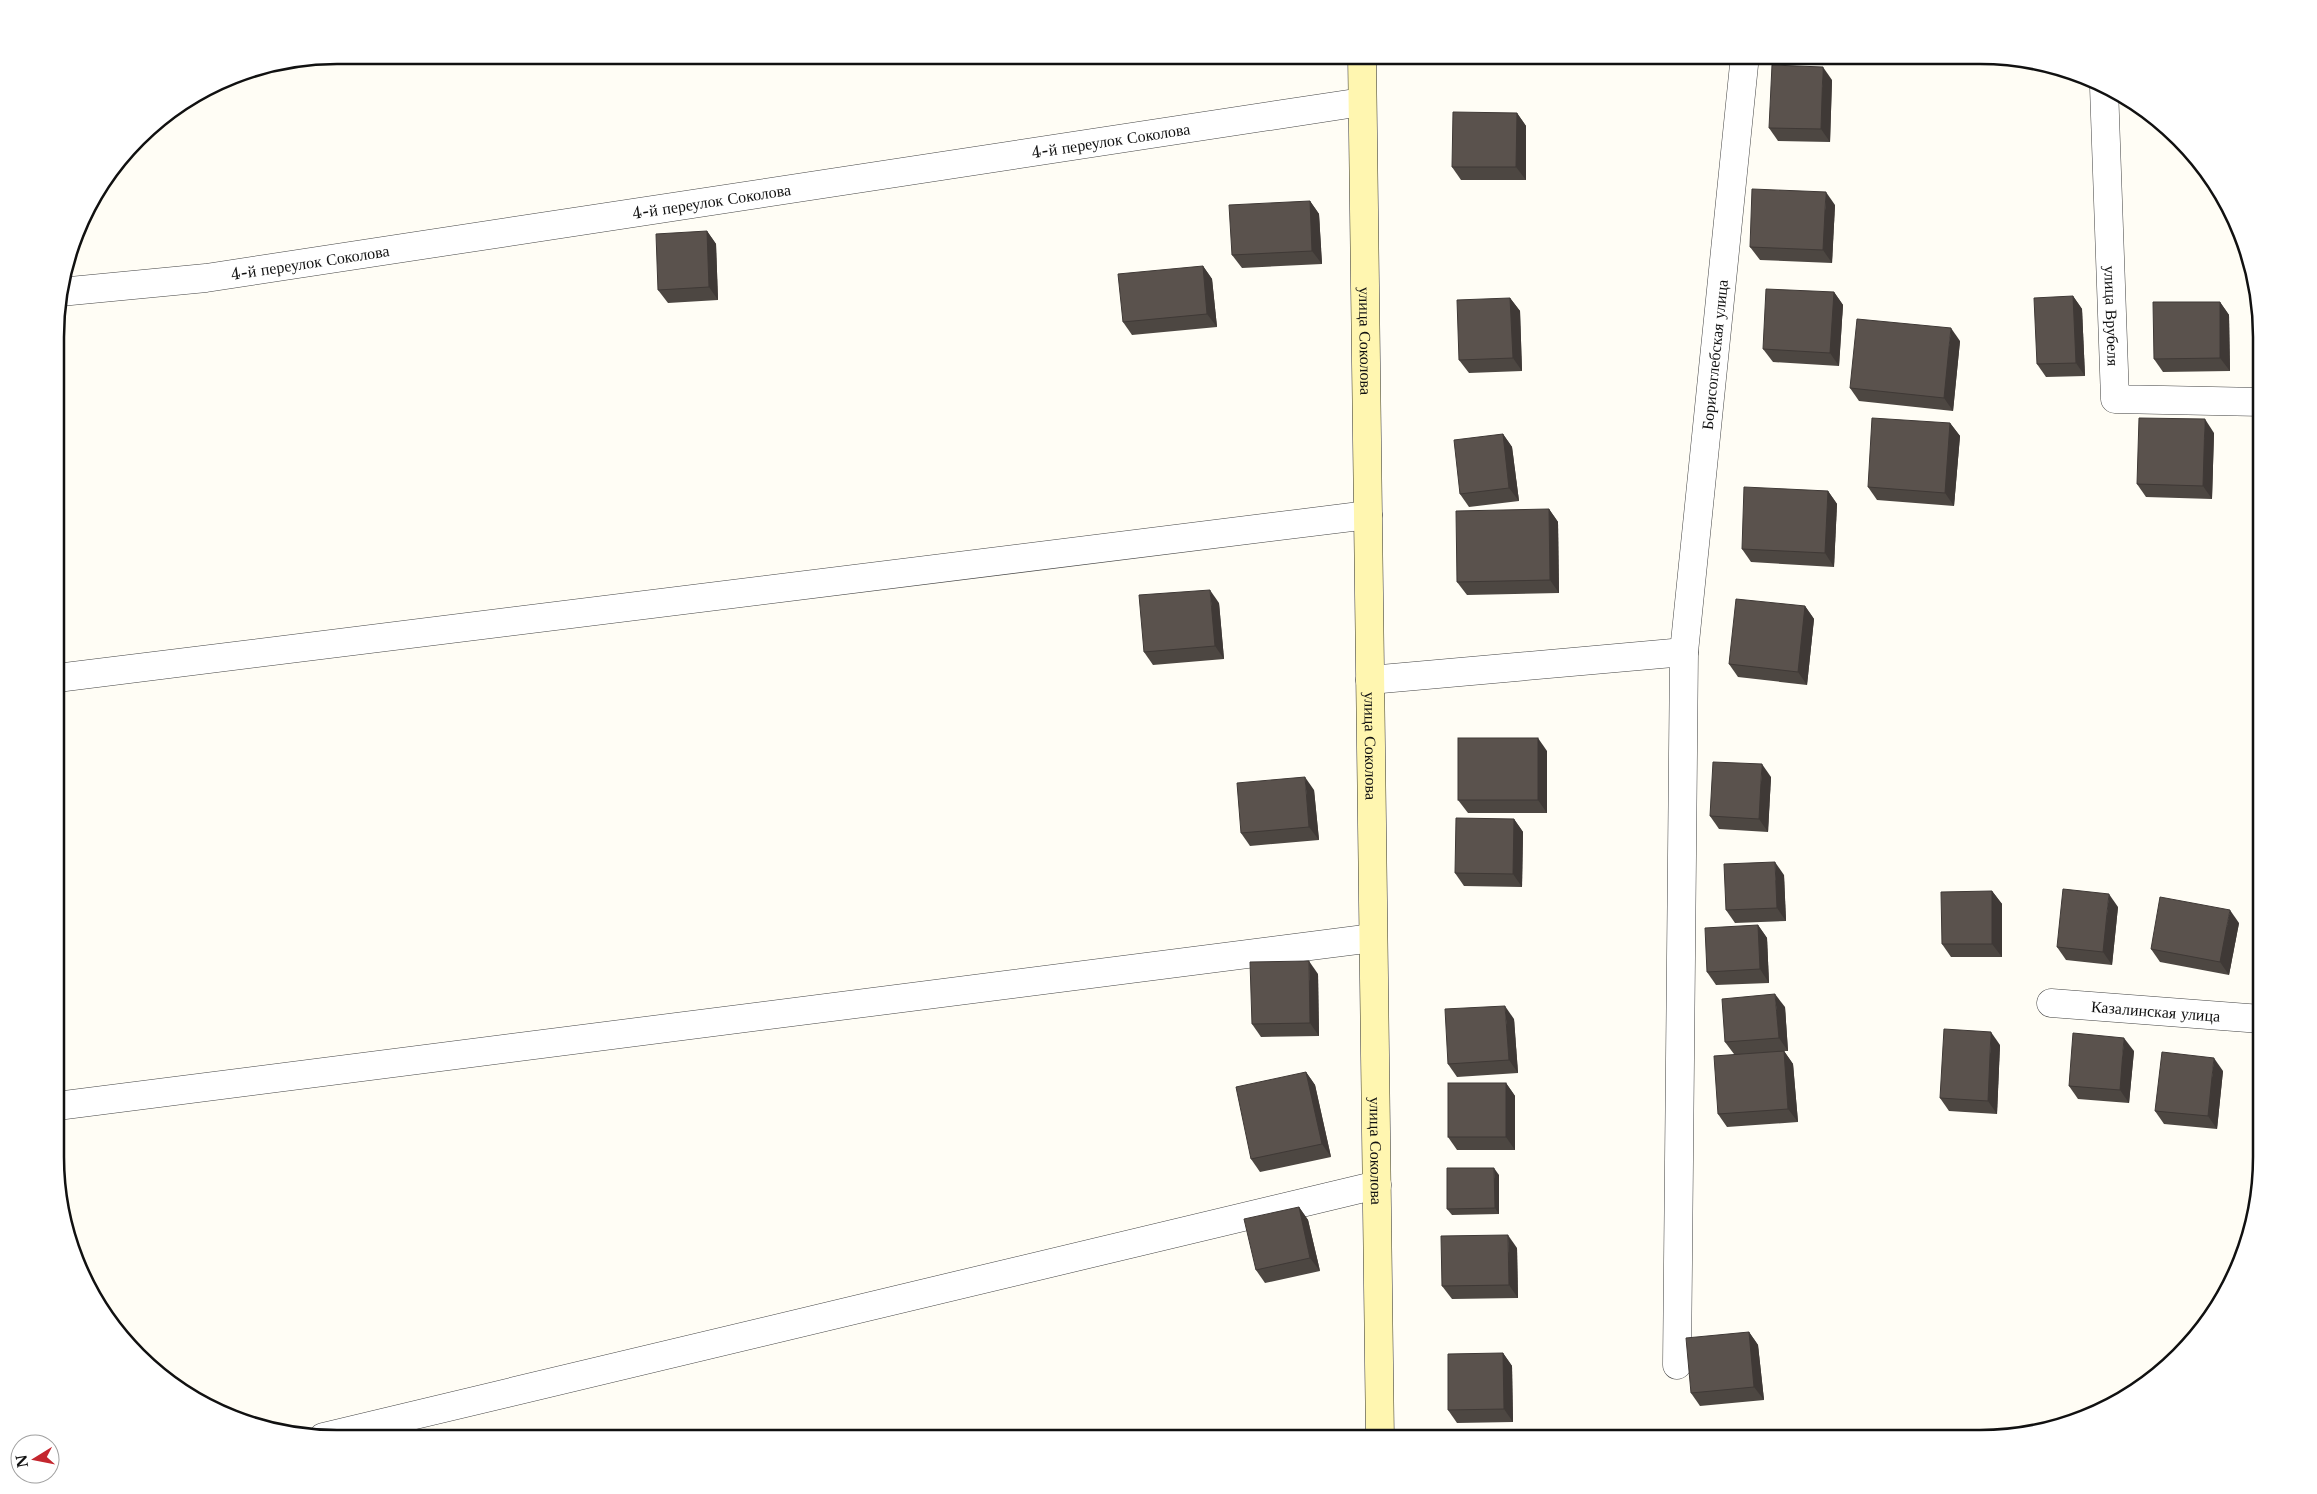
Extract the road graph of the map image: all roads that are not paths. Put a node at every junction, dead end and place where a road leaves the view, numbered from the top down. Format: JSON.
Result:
{"nodes":[{"id":1,"x":1362,"y":64,"type":"edge"},
{"id":2,"x":1744,"y":64,"type":"edge"},
{"id":3,"x":2104,"y":94,"type":"edge"},
{"id":4,"x":1362,"y":102,"type":"junction"},
{"id":5,"x":68,"y":291,"type":"edge"},
{"id":6,"x":2253,"y":402,"type":"edge"},
{"id":7,"x":1368,"y":515,"type":"junction"},
{"id":8,"x":1684,"y":652,"type":"junction"},
{"id":9,"x":64,"y":677,"type":"edge"},
{"id":10,"x":1370,"y":680,"type":"junction"},
{"id":11,"x":1374,"y":938,"type":"junction"},
{"id":12,"x":2051,"y":1003,"type":"dead end"},
{"id":13,"x":2253,"y":1018,"type":"edge"},
{"id":14,"x":64,"y":1105,"type":"edge"},
{"id":15,"x":1376,"y":1185,"type":"junction"},
{"id":16,"x":1677,"y":1365,"type":"dead end"},
{"id":17,"x":352,"y":1430,"type":"edge"},
{"id":18,"x":1380,"y":1430,"type":"edge"}],
"edges":[{"from":1,"to":4,"type":"main road","name":"улица Соколова"},
{"from":2,"to":8,"type":"street","name":"Борисоглебская улица"},
{"from":3,"to":6,"type":"street","name":"улица Врубеля"},
{"from":4,"to":5,"type":"street","name":"4-й переулок Соколова"},
{"from":4,"to":7,"type":"main road","name":"улица Соколова"},
{"from":7,"to":9,"type":"street"},
{"from":7,"to":10,"type":"main road","name":"улица Соколова"},
{"from":8,"to":10,"type":"street"},
{"from":8,"to":16,"type":"street","name":"Борисоглебская улица"},
{"from":10,"to":11,"type":"main road","name":"улица Соколова"},
{"from":11,"to":14,"type":"street"},
{"from":11,"to":15,"type":"main road","name":"улица Соколова"},
{"from":12,"to":13,"type":"street","name":"Казалинская улица"},
{"from":15,"to":17,"type":"street"},
{"from":15,"to":18,"type":"main road","name":"улица Соколова"}]}
